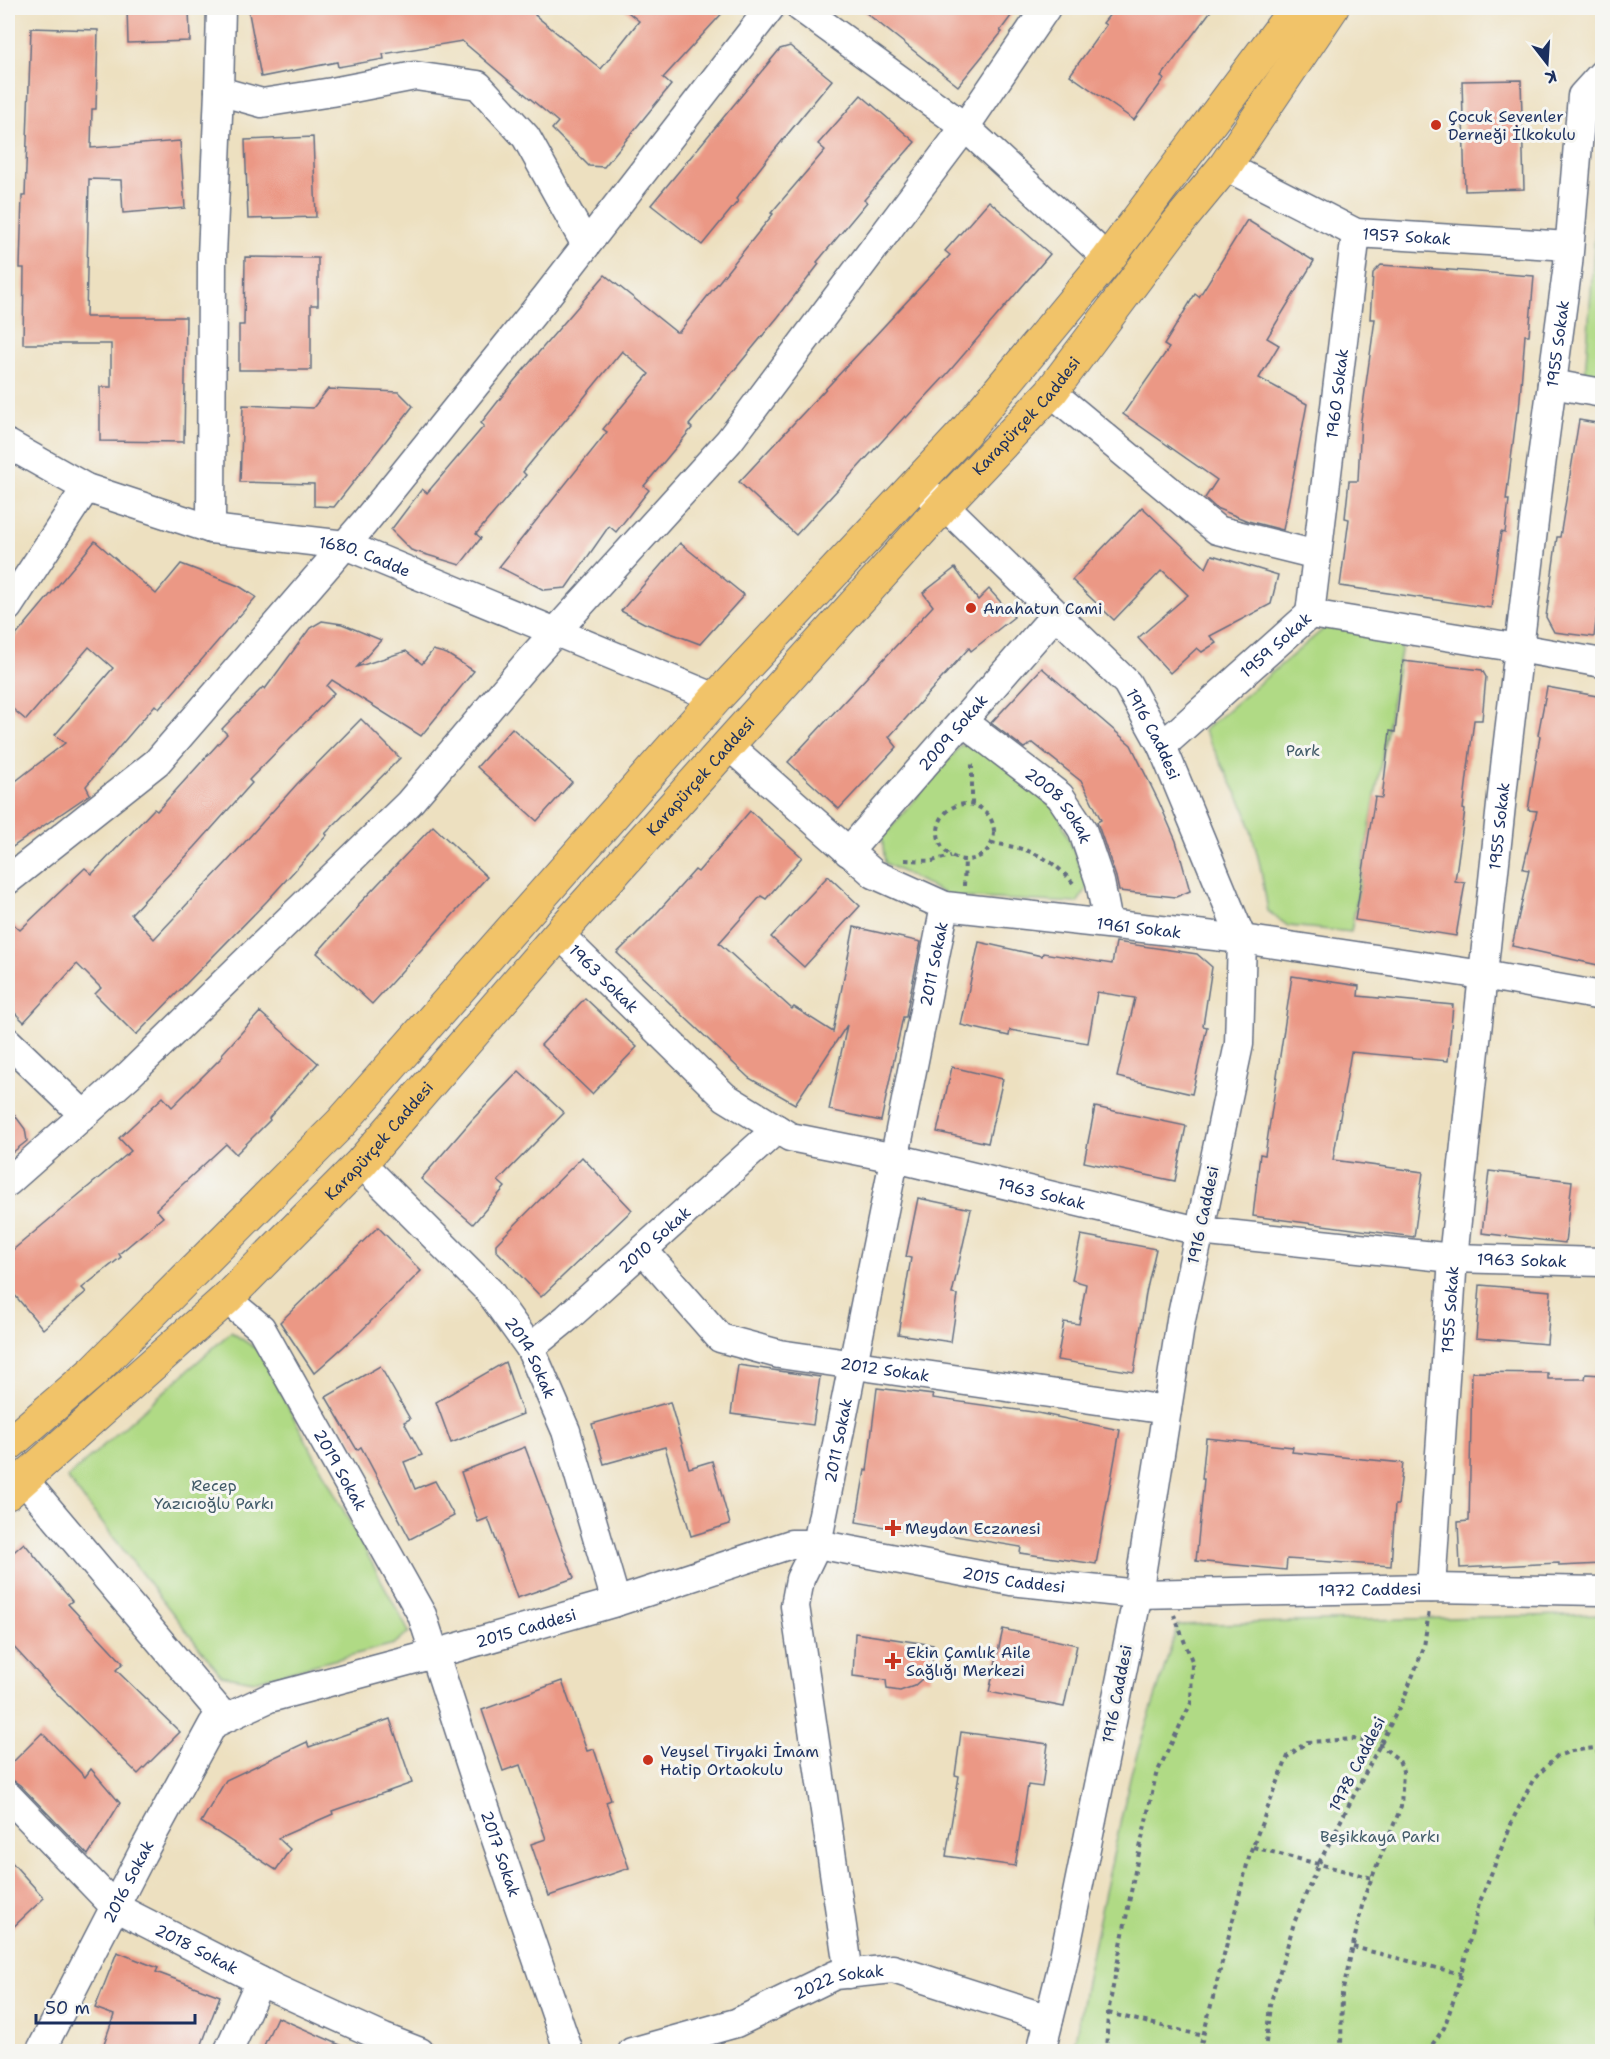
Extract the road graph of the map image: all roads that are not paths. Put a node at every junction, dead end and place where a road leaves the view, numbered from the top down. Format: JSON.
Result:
{"nodes":[{"id":1,"x":221,"y":8,"type":"edge"},
{"id":2,"x":770,"y":8,"type":"edge"},
{"id":3,"x":801,"y":8,"type":"edge"},
{"id":4,"x":1046,"y":8,"type":"edge"},
{"id":5,"x":1296,"y":8,"type":"edge"},
{"id":6,"x":1332,"y":8,"type":"edge"},
{"id":7,"x":1348,"y":8,"type":"edge"},
{"id":8,"x":1602,"y":74,"type":"edge"},
{"id":9,"x":1283,"y":81,"type":"junction"},
{"id":10,"x":219,"y":91,"type":"junction"},
{"id":11,"x":965,"y":127,"type":"junction"},
{"id":12,"x":1225,"y":166,"type":"junction"},
{"id":13,"x":1356,"y":233,"type":"junction"},
{"id":14,"x":586,"y":245,"type":"junction"},
{"id":15,"x":1569,"y":246,"type":"junction"},
{"id":16,"x":1108,"y":259,"type":"junction"},
{"id":17,"x":1552,"y":384,"type":"junction"},
{"id":18,"x":1051,"y":392,"type":"junction"},
{"id":19,"x":1602,"y":393,"type":"edge"},
{"id":20,"x":8,"y":444,"type":"edge"},
{"id":21,"x":915,"y":485,"type":"junction"},
{"id":22,"x":86,"y":488,"type":"junction"},
{"id":23,"x":944,"y":505,"type":"junction"},
{"id":24,"x":211,"y":529,"type":"junction"},
{"id":25,"x":345,"y":545,"type":"junction"},
{"id":26,"x":1317,"y":555,"type":"junction"},
{"id":27,"x":8,"y":608,"type":"edge"},
{"id":28,"x":1056,"y":614,"type":"junction"},
{"id":29,"x":1310,"y":614,"type":"junction"},
{"id":30,"x":556,"y":632,"type":"junction"},
{"id":31,"x":1519,"y":648,"type":"junction"},
{"id":32,"x":1602,"y":663,"type":"edge"},
{"id":33,"x":716,"y":698,"type":"junction"},
{"id":34,"x":968,"y":726,"type":"junction"},
{"id":35,"x":728,"y":745,"type":"junction"},
{"id":36,"x":1162,"y":746,"type":"junction"},
{"id":37,"x":848,"y":852,"type":"junction"},
{"id":38,"x":8,"y":880,"type":"edge"},
{"id":39,"x":945,"y":906,"type":"junction"},
{"id":40,"x":1108,"y":923,"type":"junction"},
{"id":41,"x":559,"y":934,"type":"junction"},
{"id":42,"x":1242,"y":939,"type":"junction"},
{"id":43,"x":1483,"y":975,"type":"junction"},
{"id":44,"x":1602,"y":996,"type":"edge"},
{"id":45,"x":8,"y":1042,"type":"edge"},
{"id":46,"x":84,"y":1115,"type":"junction"},
{"id":47,"x":777,"y":1129,"type":"junction"},
{"id":48,"x":895,"y":1158,"type":"junction"},
{"id":49,"x":361,"y":1163,"type":"junction"},
{"id":50,"x":8,"y":1182,"type":"edge"},
{"id":51,"x":1199,"y":1231,"type":"junction"},
{"id":52,"x":643,"y":1250,"type":"junction"},
{"id":53,"x":1453,"y":1258,"type":"junction"},
{"id":54,"x":1602,"y":1262,"type":"edge"},
{"id":55,"x":226,"y":1299,"type":"junction"},
{"id":56,"x":530,"y":1348,"type":"junction"},
{"id":57,"x":854,"y":1363,"type":"junction"},
{"id":58,"x":1167,"y":1410,"type":"junction"},
{"id":59,"x":8,"y":1445,"type":"edge"},
{"id":60,"x":15,"y":1486,"type":"edge"},
{"id":61,"x":817,"y":1544,"type":"junction"},
{"id":62,"x":1431,"y":1588,"type":"junction"},
{"id":63,"x":1602,"y":1591,"type":"edge"},
{"id":64,"x":1138,"y":1594,"type":"junction"},
{"id":65,"x":616,"y":1602,"type":"junction"},
{"id":66,"x":434,"y":1654,"type":"junction"},
{"id":67,"x":225,"y":1719,"type":"junction"},
{"id":68,"x":8,"y":1796,"type":"edge"},
{"id":69,"x":115,"y":1907,"type":"junction"},
{"id":70,"x":849,"y":1974,"type":"junction"},
{"id":71,"x":260,"y":1981,"type":"junction"},
{"id":72,"x":1049,"y":2019,"type":"junction"},
{"id":73,"x":40,"y":2052,"type":"edge"},
{"id":74,"x":228,"y":2052,"type":"edge"},
{"id":75,"x":420,"y":2052,"type":"edge"},
{"id":76,"x":569,"y":2052,"type":"edge"},
{"id":77,"x":632,"y":2052,"type":"edge"},
{"id":78,"x":1041,"y":2052,"type":"edge"}],
"edges":[{"from":1,"to":10,"type":"street"},
{"from":2,"to":14,"type":"street"},
{"from":3,"to":11,"type":"street"},
{"from":4,"to":11,"type":"street"},
{"from":5,"to":16,"type":"main road"},
{"from":6,"to":9,"type":"main road","name":"Karapürçek Caddesi"},
{"from":7,"to":9,"type":"main road"},
{"from":8,"to":15,"type":"street","name":"1955 Sokak"},
{"from":9,"to":12,"type":"main road","name":"Karapürçek Caddesi"},
{"from":10,"to":14,"type":"street"},
{"from":10,"to":24,"type":"street"},
{"from":11,"to":16,"type":"street"},
{"from":11,"to":30,"type":"street"},
{"from":12,"to":13,"type":"street","name":"1957 Sokak"},
{"from":12,"to":18,"type":"main road","name":"Karapürçek Caddesi"},
{"from":13,"to":15,"type":"street","name":"1957 Sokak"},
{"from":13,"to":26,"type":"street","name":"1960 Sokak"},
{"from":14,"to":25,"type":"street"},
{"from":15,"to":17,"type":"street","name":"1955 Sokak"},
{"from":16,"to":21,"type":"main road"},
{"from":17,"to":19,"type":"street"},
{"from":17,"to":31,"type":"street","name":"1955 Sokak"},
{"from":18,"to":23,"type":"main road","name":"Karapürçek Caddesi"},
{"from":18,"to":26,"type":"street"},
{"from":20,"to":22,"type":"street","name":"1680. Cadde"},
{"from":21,"to":23,"type":"street","name":"1916 Caddesi"},
{"from":21,"to":33,"type":"main road"},
{"from":22,"to":24,"type":"street","name":"1680. Cadde"},
{"from":22,"to":27,"type":"street"},
{"from":23,"to":28,"type":"street","name":"1916 Caddesi"},
{"from":23,"to":35,"type":"main road","name":"Karapürçek Caddesi"},
{"from":24,"to":25,"type":"street","name":"1680. Cadde"},
{"from":25,"to":30,"type":"street","name":"1680. Cadde"},
{"from":25,"to":38,"type":"street"},
{"from":26,"to":29,"type":"street","name":"1960 Sokak"},
{"from":28,"to":34,"type":"street","name":"2009 Sokak"},
{"from":28,"to":36,"type":"street","name":"1916 Caddesi"},
{"from":29,"to":31,"type":"street","name":"1959 Sokak"},
{"from":29,"to":36,"type":"street","name":"1959 Sokak"},
{"from":30,"to":33,"type":"street","name":"1680. Cadde"},
{"from":30,"to":46,"type":"street"},
{"from":31,"to":32,"type":"street","name":"1959 Sokak"},
{"from":31,"to":43,"type":"street","name":"1955 Sokak"},
{"from":33,"to":59,"type":"main road"},
{"from":34,"to":37,"type":"street","name":"2009 Sokak"},
{"from":34,"to":40,"type":"street","name":"2008 Sokak"},
{"from":35,"to":37,"type":"street","name":"1961 Sokak"},
{"from":35,"to":41,"type":"main road","name":"Karapürçek Caddesi"},
{"from":36,"to":42,"type":"street","name":"1916 Caddesi"},
{"from":37,"to":39,"type":"street","name":"1961 Sokak"},
{"from":39,"to":40,"type":"street","name":"1961 Sokak"},
{"from":39,"to":48,"type":"street","name":"2011 Sokak"},
{"from":40,"to":42,"type":"street","name":"1961 Sokak"},
{"from":41,"to":47,"type":"street","name":"1963 Sokak"},
{"from":41,"to":49,"type":"main road","name":"Karapürçek Caddesi"},
{"from":42,"to":43,"type":"street","name":"1961 Sokak"},
{"from":42,"to":51,"type":"street","name":"1916 Caddesi"},
{"from":43,"to":44,"type":"street","name":"1961 Sokak"},
{"from":43,"to":53,"type":"street","name":"1955 Sokak"},
{"from":45,"to":46,"type":"street"},
{"from":46,"to":50,"type":"street"},
{"from":47,"to":48,"type":"street","name":"1963 Sokak"},
{"from":47,"to":52,"type":"street","name":"2010 Sokak"},
{"from":48,"to":51,"type":"street","name":"1963 Sokak"},
{"from":48,"to":57,"type":"street","name":"2011 Sokak"},
{"from":49,"to":55,"type":"main road","name":"Karapürçek Caddesi"},
{"from":49,"to":56,"type":"street","name":"2014 Sokak"},
{"from":51,"to":53,"type":"street","name":"1963 Sokak"},
{"from":51,"to":58,"type":"street","name":"1916 Caddesi"},
{"from":52,"to":56,"type":"street","name":"2010 Sokak"},
{"from":52,"to":57,"type":"street","name":"2012 Sokak"},
{"from":53,"to":54,"type":"street","name":"1963 Sokak"},
{"from":53,"to":62,"type":"street","name":"1955 Sokak"},
{"from":55,"to":60,"type":"main road","name":"Karapürçek Caddesi"},
{"from":55,"to":66,"type":"street","name":"2019 Sokak"},
{"from":56,"to":65,"type":"street","name":"2014 Sokak"},
{"from":57,"to":58,"type":"street","name":"2012 Sokak"},
{"from":57,"to":61,"type":"street","name":"2011 Sokak"},
{"from":58,"to":64,"type":"street","name":"1916 Caddesi"},
{"from":60,"to":67,"type":"street"},
{"from":61,"to":64,"type":"street","name":"2015 Caddesi"},
{"from":61,"to":65,"type":"street","name":"2015 Caddesi"},
{"from":61,"to":70,"type":"street","name":"2011 Sokak"},
{"from":62,"to":63,"type":"street","name":"1972 Caddesi"},
{"from":62,"to":64,"type":"street","name":"1972 Caddesi"},
{"from":64,"to":72,"type":"street","name":"1916 Caddesi"},
{"from":65,"to":66,"type":"street","name":"2015 Caddesi"},
{"from":66,"to":67,"type":"street","name":"2015 Caddesi"},
{"from":66,"to":76,"type":"street","name":"2017 Sokak"},
{"from":67,"to":69,"type":"street","name":"2016 Sokak"},
{"from":68,"to":69,"type":"street","name":"2018 Sokak"},
{"from":69,"to":71,"type":"street","name":"2018 Sokak"},
{"from":69,"to":73,"type":"street","name":"2016 Sokak"},
{"from":70,"to":72,"type":"street","name":"2022 Sokak"},
{"from":70,"to":77,"type":"street","name":"2022 Sokak"},
{"from":71,"to":74,"type":"street"},
{"from":71,"to":75,"type":"street","name":"2018 Sokak"},
{"from":72,"to":78,"type":"street","name":"1916 Caddesi"}]}
